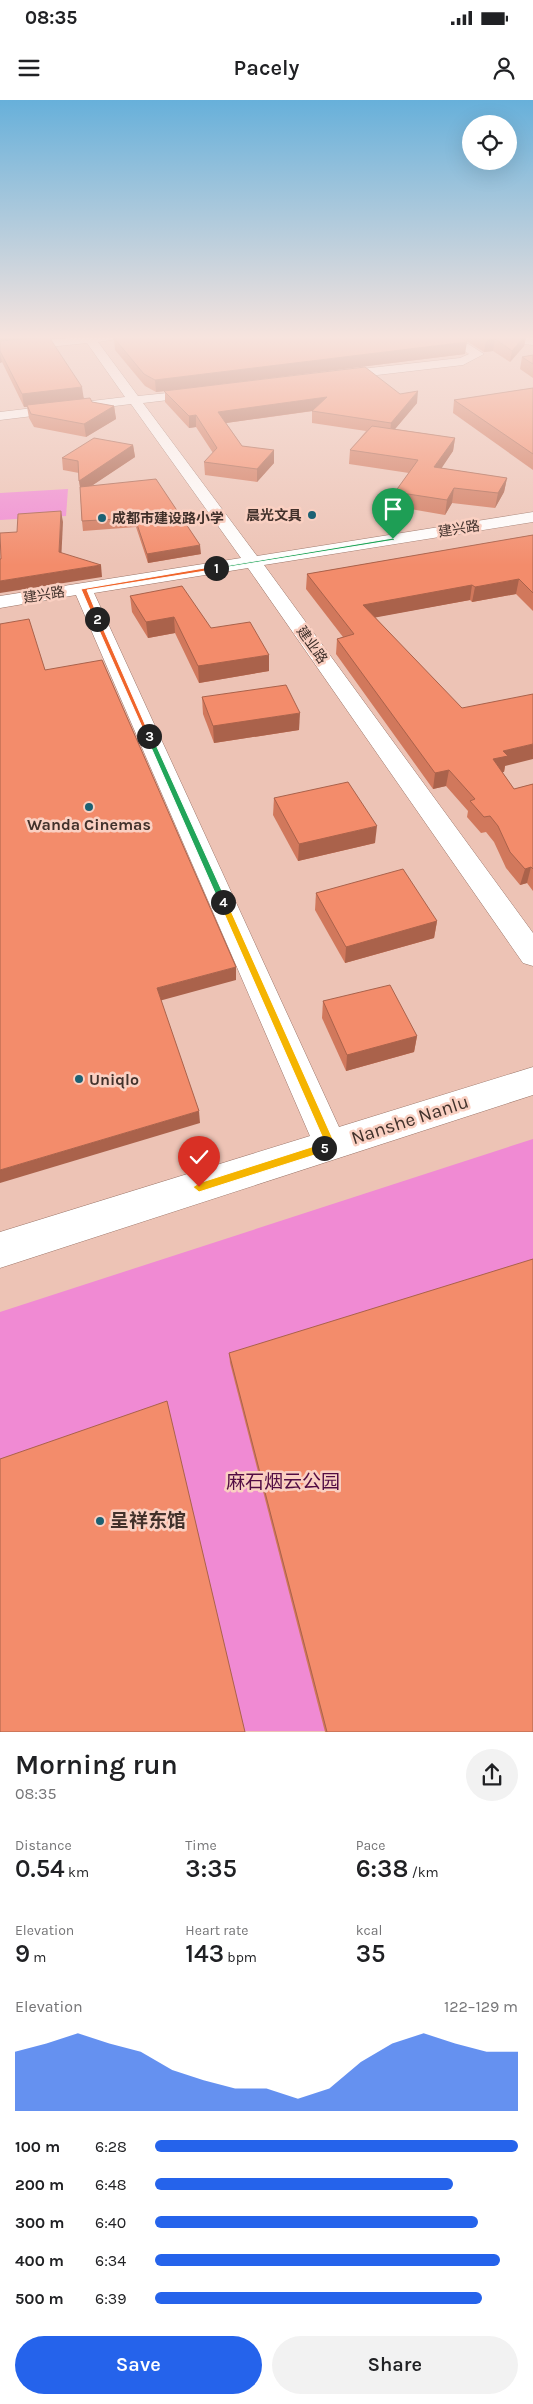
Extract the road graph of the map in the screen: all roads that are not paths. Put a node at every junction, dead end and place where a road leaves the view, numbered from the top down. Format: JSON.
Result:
{"nodes":[{"id":1,"x":24,"y":413,"type":"edge"},
{"id":2,"x":143,"y":413,"type":"edge"},
{"id":3,"x":0,"y":416,"type":"edge"},
{"id":4,"x":533,"y":517,"type":"edge"},
{"id":5,"x":253,"y":562,"type":"junction"},
{"id":6,"x":83,"y":589,"type":"junction"},
{"id":7,"x":0,"y":602,"type":"edge"},
{"id":8,"x":533,"y":955,"type":"edge"},
{"id":9,"x":533,"y":1080,"type":"edge"},
{"id":10,"x":331,"y":1146,"type":"junction"},
{"id":11,"x":0,"y":1250,"type":"edge"}],
"edges":[{"from":1,"to":3,"type":"street"},
{"from":2,"to":5,"type":"street","name":"建业路"},
{"from":4,"to":5,"type":"street","name":"建兴路"},
{"from":5,"to":6,"type":"street","name":"建兴路"},
{"from":5,"to":8,"type":"street","name":"建业路"},
{"from":6,"to":7,"type":"street","name":"建兴路"},
{"from":6,"to":10,"type":"street"},
{"from":9,"to":10,"type":"street","name":"Nanshe Nanlu"},
{"from":10,"to":11,"type":"street","name":"Nanshe Nanlu"}]}
